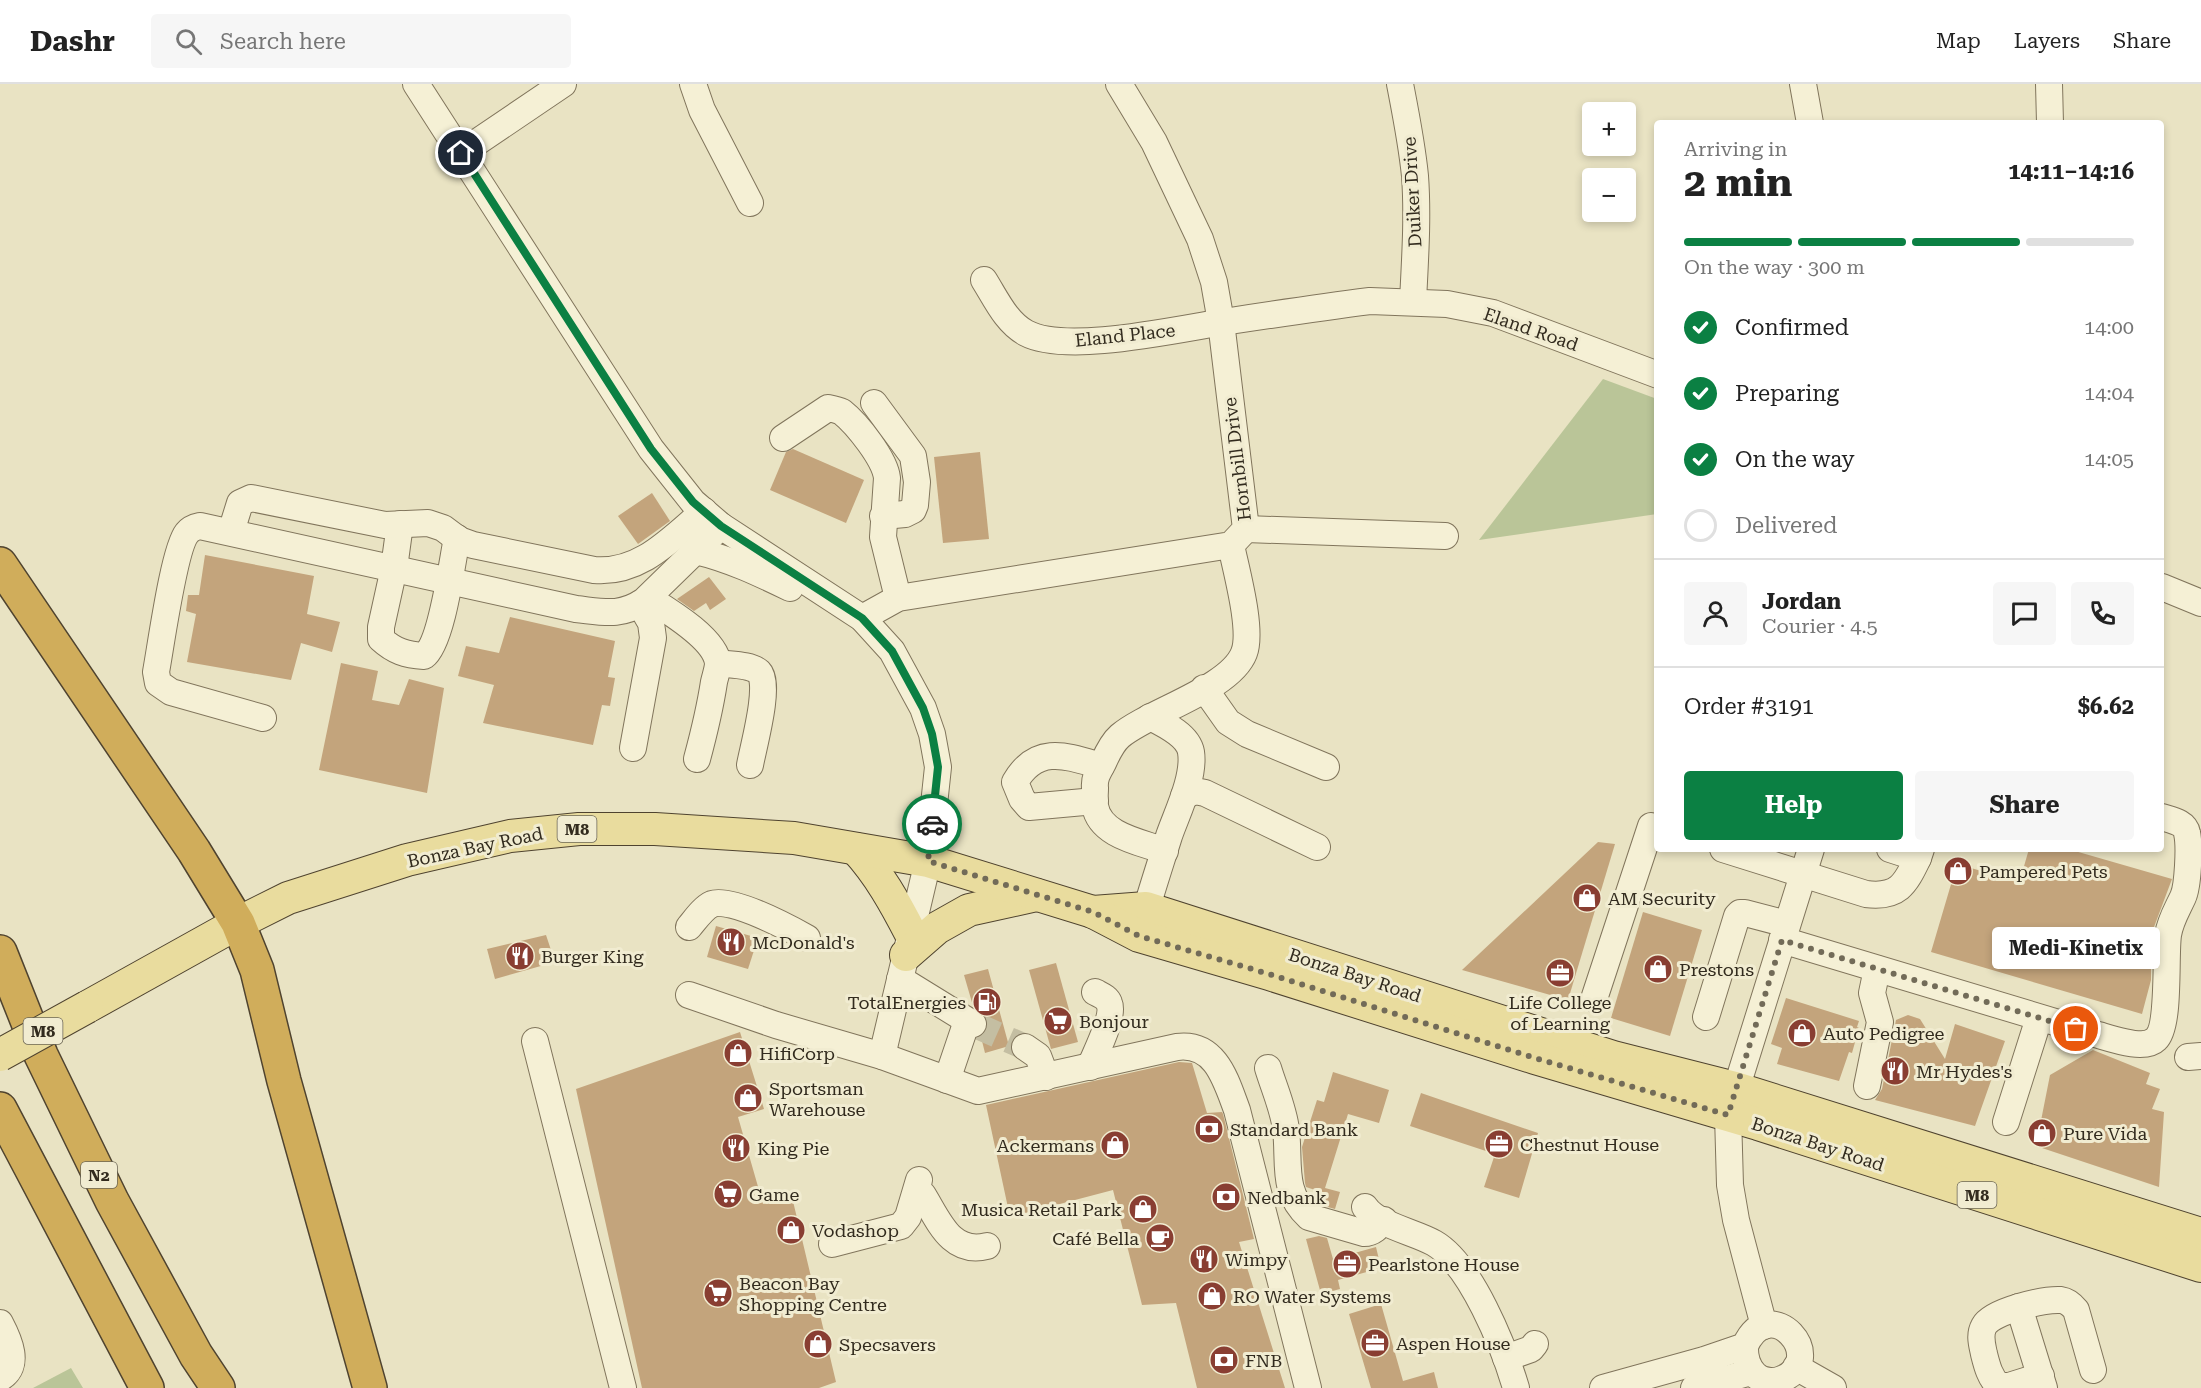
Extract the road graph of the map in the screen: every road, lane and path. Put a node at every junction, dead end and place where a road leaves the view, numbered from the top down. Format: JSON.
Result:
{"nodes":[{"id":1,"x":416,"y":84,"type":"edge"},
{"id":2,"x":563,"y":84,"type":"edge"},
{"id":3,"x":693,"y":84,"type":"edge"},
{"id":4,"x":1119,"y":84,"type":"edge"},
{"id":5,"x":1400,"y":84,"type":"edge"},
{"id":6,"x":1803,"y":84,"type":"edge"},
{"id":7,"x":2049,"y":84,"type":"edge"},
{"id":8,"x":1809,"y":120,"type":"edge"},
{"id":9,"x":2050,"y":120,"type":"edge"},
{"id":10,"x":461,"y":153,"type":"junction"},
{"id":11,"x":750,"y":203,"type":"dead end"},
{"id":12,"x":984,"y":280,"type":"dead end"},
{"id":13,"x":1413,"y":301,"type":"junction"},
{"id":14,"x":1221,"y":322,"type":"junction"},
{"id":15,"x":1654,"y":373,"type":"edge"},
{"id":16,"x":874,"y":403,"type":"dead end"},
{"id":17,"x":783,"y":438,"type":"dead end"},
{"id":18,"x":884,"y":516,"type":"junction"},
{"id":19,"x":712,"y":518,"type":"junction"},
{"id":20,"x":400,"y":524,"type":"junction"},
{"id":21,"x":231,"y":532,"type":"junction"},
{"id":22,"x":1444,"y":536,"type":"dead end"},
{"id":23,"x":1238,"y":537,"type":"junction"},
{"id":24,"x":457,"y":538,"type":"junction"},
{"id":25,"x":696,"y":551,"type":"junction"},
{"id":26,"x":0,"y":564,"type":"edge"},
{"id":27,"x":394,"y":568,"type":"junction"},
{"id":28,"x":449,"y":580,"type":"junction"},
{"id":29,"x":2164,"y":588,"type":"edge"},
{"id":30,"x":898,"y":598,"type":"junction"},
{"id":31,"x":644,"y":601,"type":"junction"},
{"id":32,"x":2201,"y":603,"type":"edge"},
{"id":33,"x":852,"y":611,"type":"junction"},
{"id":34,"x":718,"y":663,"type":"junction"},
{"id":35,"x":1204,"y":688,"type":"junction"},
{"id":36,"x":1150,"y":717,"type":"junction"},
{"id":37,"x":263,"y":718,"type":"dead end"},
{"id":38,"x":633,"y":748,"type":"dead end"},
{"id":39,"x":697,"y":759,"type":"dead end"},
{"id":40,"x":750,"y":765,"type":"dead end"},
{"id":41,"x":1101,"y":766,"type":"junction"},
{"id":42,"x":1326,"y":767,"type":"dead end"},
{"id":43,"x":1184,"y":796,"type":"junction"},
{"id":44,"x":1095,"y":801,"type":"junction"},
{"id":45,"x":2164,"y":818,"type":"edge"},
{"id":46,"x":1654,"y":827,"type":"edge"},
{"id":47,"x":1317,"y":847,"type":"dead end"},
{"id":48,"x":856,"y":849,"type":"junction"},
{"id":49,"x":1165,"y":850,"type":"junction"},
{"id":50,"x":1732,"y":852,"type":"edge"},
{"id":51,"x":1809,"y":852,"type":"edge"},
{"id":52,"x":1920,"y":854,"type":"edge"},
{"id":53,"x":928,"y":861,"type":"junction"},
{"id":54,"x":1803,"y":875,"type":"junction"},
{"id":55,"x":1038,"y":894,"type":"junction"},
{"id":56,"x":238,"y":922,"type":"junction"},
{"id":57,"x":1142,"y":922,"type":"junction"},
{"id":58,"x":689,"y":927,"type":"dead end"},
{"id":59,"x":1784,"y":932,"type":"junction"},
{"id":60,"x":807,"y":938,"type":"dead end"},
{"id":61,"x":0,"y":952,"type":"edge"},
{"id":62,"x":906,"y":956,"type":"junction"},
{"id":63,"x":1877,"y":969,"type":"junction"},
{"id":64,"x":1095,"y":992,"type":"dead end"},
{"id":65,"x":689,"y":994,"type":"dead end"},
{"id":66,"x":1594,"y":999,"type":"dead end"},
{"id":67,"x":1706,"y":1017,"type":"dead end"},
{"id":68,"x":2039,"y":1018,"type":"junction"},
{"id":69,"x":535,"y":1041,"type":"dead end"},
{"id":70,"x":1025,"y":1047,"type":"tunnel mouth"},
{"id":71,"x":0,"y":1055,"type":"edge"},
{"id":72,"x":882,"y":1056,"type":"junction"},
{"id":73,"x":1089,"y":1067,"type":"junction"},
{"id":74,"x":1268,"y":1068,"type":"dead end"},
{"id":75,"x":1046,"y":1077,"type":"junction"},
{"id":76,"x":947,"y":1080,"type":"junction"},
{"id":77,"x":1867,"y":1086,"type":"dead end"},
{"id":78,"x":1731,"y":1102,"type":"junction"},
{"id":79,"x":0,"y":1109,"type":"edge"},
{"id":80,"x":0,"y":1114,"type":"edge"},
{"id":81,"x":2006,"y":1122,"type":"dead end"},
{"id":82,"x":47,"y":1201,"type":"junction"},
{"id":83,"x":2201,"y":1234,"type":"edge"},
{"id":84,"x":832,"y":1244,"type":"dead end"},
{"id":85,"x":987,"y":1246,"type":"dead end"},
{"id":86,"x":2201,"y":1266,"type":"edge"},
{"id":87,"x":2019,"y":1307,"type":"junction"},
{"id":88,"x":0,"y":1323,"type":"edge"},
{"id":89,"x":1764,"y":1326,"type":"junction"},
{"id":90,"x":1535,"y":1344,"type":"dead end"},
{"id":91,"x":1745,"y":1346,"type":"junction"},
{"id":92,"x":1506,"y":1358,"type":"junction"},
{"id":93,"x":1796,"y":1367,"type":"junction"},
{"id":94,"x":2093,"y":1370,"type":"dead end"},
{"id":95,"x":1751,"y":1372,"type":"junction"},
{"id":96,"x":0,"y":1378,"type":"edge"},
{"id":97,"x":1673,"y":1379,"type":"edge"},
{"id":98,"x":2043,"y":1382,"type":"edge"},
{"id":99,"x":147,"y":1388,"type":"edge"},
{"id":100,"x":218,"y":1388,"type":"edge"},
{"id":101,"x":370,"y":1388,"type":"edge"},
{"id":102,"x":623,"y":1388,"type":"edge"},
{"id":103,"x":1308,"y":1388,"type":"edge"},
{"id":104,"x":1516,"y":1388,"type":"edge"},
{"id":105,"x":1603,"y":1388,"type":"edge"},
{"id":106,"x":1694,"y":1388,"type":"edge"},
{"id":107,"x":1833,"y":1388,"type":"edge"}],
"edges":[{"from":1,"to":10,"type":"street"},
{"from":2,"to":10,"type":"street"},
{"from":3,"to":11,"type":"street"},
{"from":4,"to":14,"type":"street","name":"Hornbill Drive"},
{"from":5,"to":13,"type":"street","name":"Duiker Drive"},
{"from":6,"to":8,"type":"street"},
{"from":7,"to":9,"type":"street"},
{"from":10,"to":19,"type":"street"},
{"from":12,"to":14,"type":"street","name":"Eland Place"},
{"from":13,"to":14,"type":"street","name":"Eland Road"},
{"from":13,"to":15,"type":"street","name":"Eland Road"},
{"from":14,"to":23,"type":"street","name":"Hornbill Drive"},
{"from":16,"to":18,"type":"street"},
{"from":17,"to":18,"type":"street"},
{"from":18,"to":30,"type":"street"},
{"from":19,"to":24,"type":"street"},
{"from":19,"to":25,"type":"street"},
{"from":19,"to":33,"type":"street"},
{"from":20,"to":21,"type":"street"},
{"from":20,"to":24,"type":"street"},
{"from":20,"to":27,"type":"street"},
{"from":21,"to":27,"type":"street"},
{"from":21,"to":37,"type":"street"},
{"from":22,"to":23,"type":"street"},
{"from":23,"to":30,"type":"street","name":"Hornbill Drive"},
{"from":23,"to":35,"type":"street"},
{"from":24,"to":28,"type":"street"},
{"from":25,"to":31,"type":"street"},
{"from":25,"to":33,"type":"street"},
{"from":26,"to":56,"type":"highway"},
{"from":27,"to":28,"type":"street"},
{"from":27,"to":28,"type":"street"},
{"from":28,"to":31,"type":"street"},
{"from":29,"to":32,"type":"street"},
{"from":30,"to":33,"type":"street","name":"Hornbill Drive"},
{"from":31,"to":34,"type":"street"},
{"from":31,"to":38,"type":"street"},
{"from":33,"to":53,"type":"street"},
{"from":34,"to":39,"type":"street"},
{"from":34,"to":40,"type":"street"},
{"from":35,"to":36,"type":"street"},
{"from":35,"to":42,"type":"street"},
{"from":36,"to":41,"type":"street"},
{"from":36,"to":43,"type":"street"},
{"from":41,"to":44,"type":"street"},
{"from":41,"to":44,"type":"street"},
{"from":43,"to":47,"type":"street"},
{"from":43,"to":49,"type":"street"},
{"from":44,"to":49,"type":"street"},
{"from":45,"to":68,"type":"street"},
{"from":46,"to":66,"type":"street"},
{"from":48,"to":53,"type":"main road","name":"Bonza Bay Road","number":"M8"},
{"from":48,"to":56,"type":"main road","name":"Bonza Bay Road","number":"M8"},
{"from":48,"to":62,"type":"main road"},
{"from":49,"to":57,"type":"street"},
{"from":50,"to":54,"type":"street"},
{"from":51,"to":54,"type":"street"},
{"from":52,"to":54,"type":"street"},
{"from":53,"to":55,"type":"main road","name":"Bonza Bay Road","number":"M8"},
{"from":53,"to":62,"type":"street"},
{"from":54,"to":59,"type":"street"},
{"from":55,"to":57,"type":"main road","name":"Bonza Bay Road","number":"M8"},
{"from":55,"to":62,"type":"main road"},
{"from":56,"to":71,"type":"main road","name":"Bonza Bay Road","number":"M8","bridge":true},
{"from":56,"to":101,"type":"highway"},
{"from":57,"to":78,"type":"main road","name":"Bonza Bay Road","number":"M8"},
{"from":58,"to":60,"type":"street"},
{"from":59,"to":63,"type":"street"},
{"from":59,"to":67,"type":"street"},
{"from":59,"to":78,"type":"street"},
{"from":61,"to":100,"type":"highway","number":"N2"},
{"from":62,"to":72,"type":"street"},
{"from":62,"to":76,"type":"street"},
{"from":63,"to":68,"type":"street"},
{"from":63,"to":77,"type":"street"},
{"from":64,"to":73,"type":"street"},
{"from":65,"to":72,"type":"street"},
{"from":68,"to":81,"type":"street"},
{"from":69,"to":102,"type":"street"},
{"from":70,"to":75,"type":"street"},
{"from":72,"to":76,"type":"street"},
{"from":73,"to":75,"type":"street"},
{"from":73,"to":103,"type":"street"},
{"from":74,"to":92,"type":"street"},
{"from":75,"to":76,"type":"street"},
{"from":78,"to":83,"type":"main road","name":"Bonza Bay Road","number":"M8"},
{"from":78,"to":86,"type":"main road","name":"Bonza Bay Road","number":"M8"},
{"from":78,"to":89,"type":"street"},
{"from":79,"to":82,"type":"highway"},
{"from":80,"to":82,"type":"highway"},
{"from":82,"to":99,"type":"highway"},
{"from":84,"to":85,"type":"street"},
{"from":87,"to":94,"type":"street"},
{"from":87,"to":98,"type":"street"},
{"from":87,"to":98,"type":"street"},
{"from":88,"to":96,"type":"street"},
{"from":89,"to":91,"type":"street"},
{"from":89,"to":93,"type":"street"},
{"from":90,"to":92,"type":"street"},
{"from":91,"to":95,"type":"street"},
{"from":91,"to":97,"type":"street"},
{"from":92,"to":104,"type":"street"},
{"from":93,"to":95,"type":"street"},
{"from":93,"to":107,"type":"street"},
{"from":95,"to":106,"type":"street"},
{"from":97,"to":105,"type":"street"}]}
